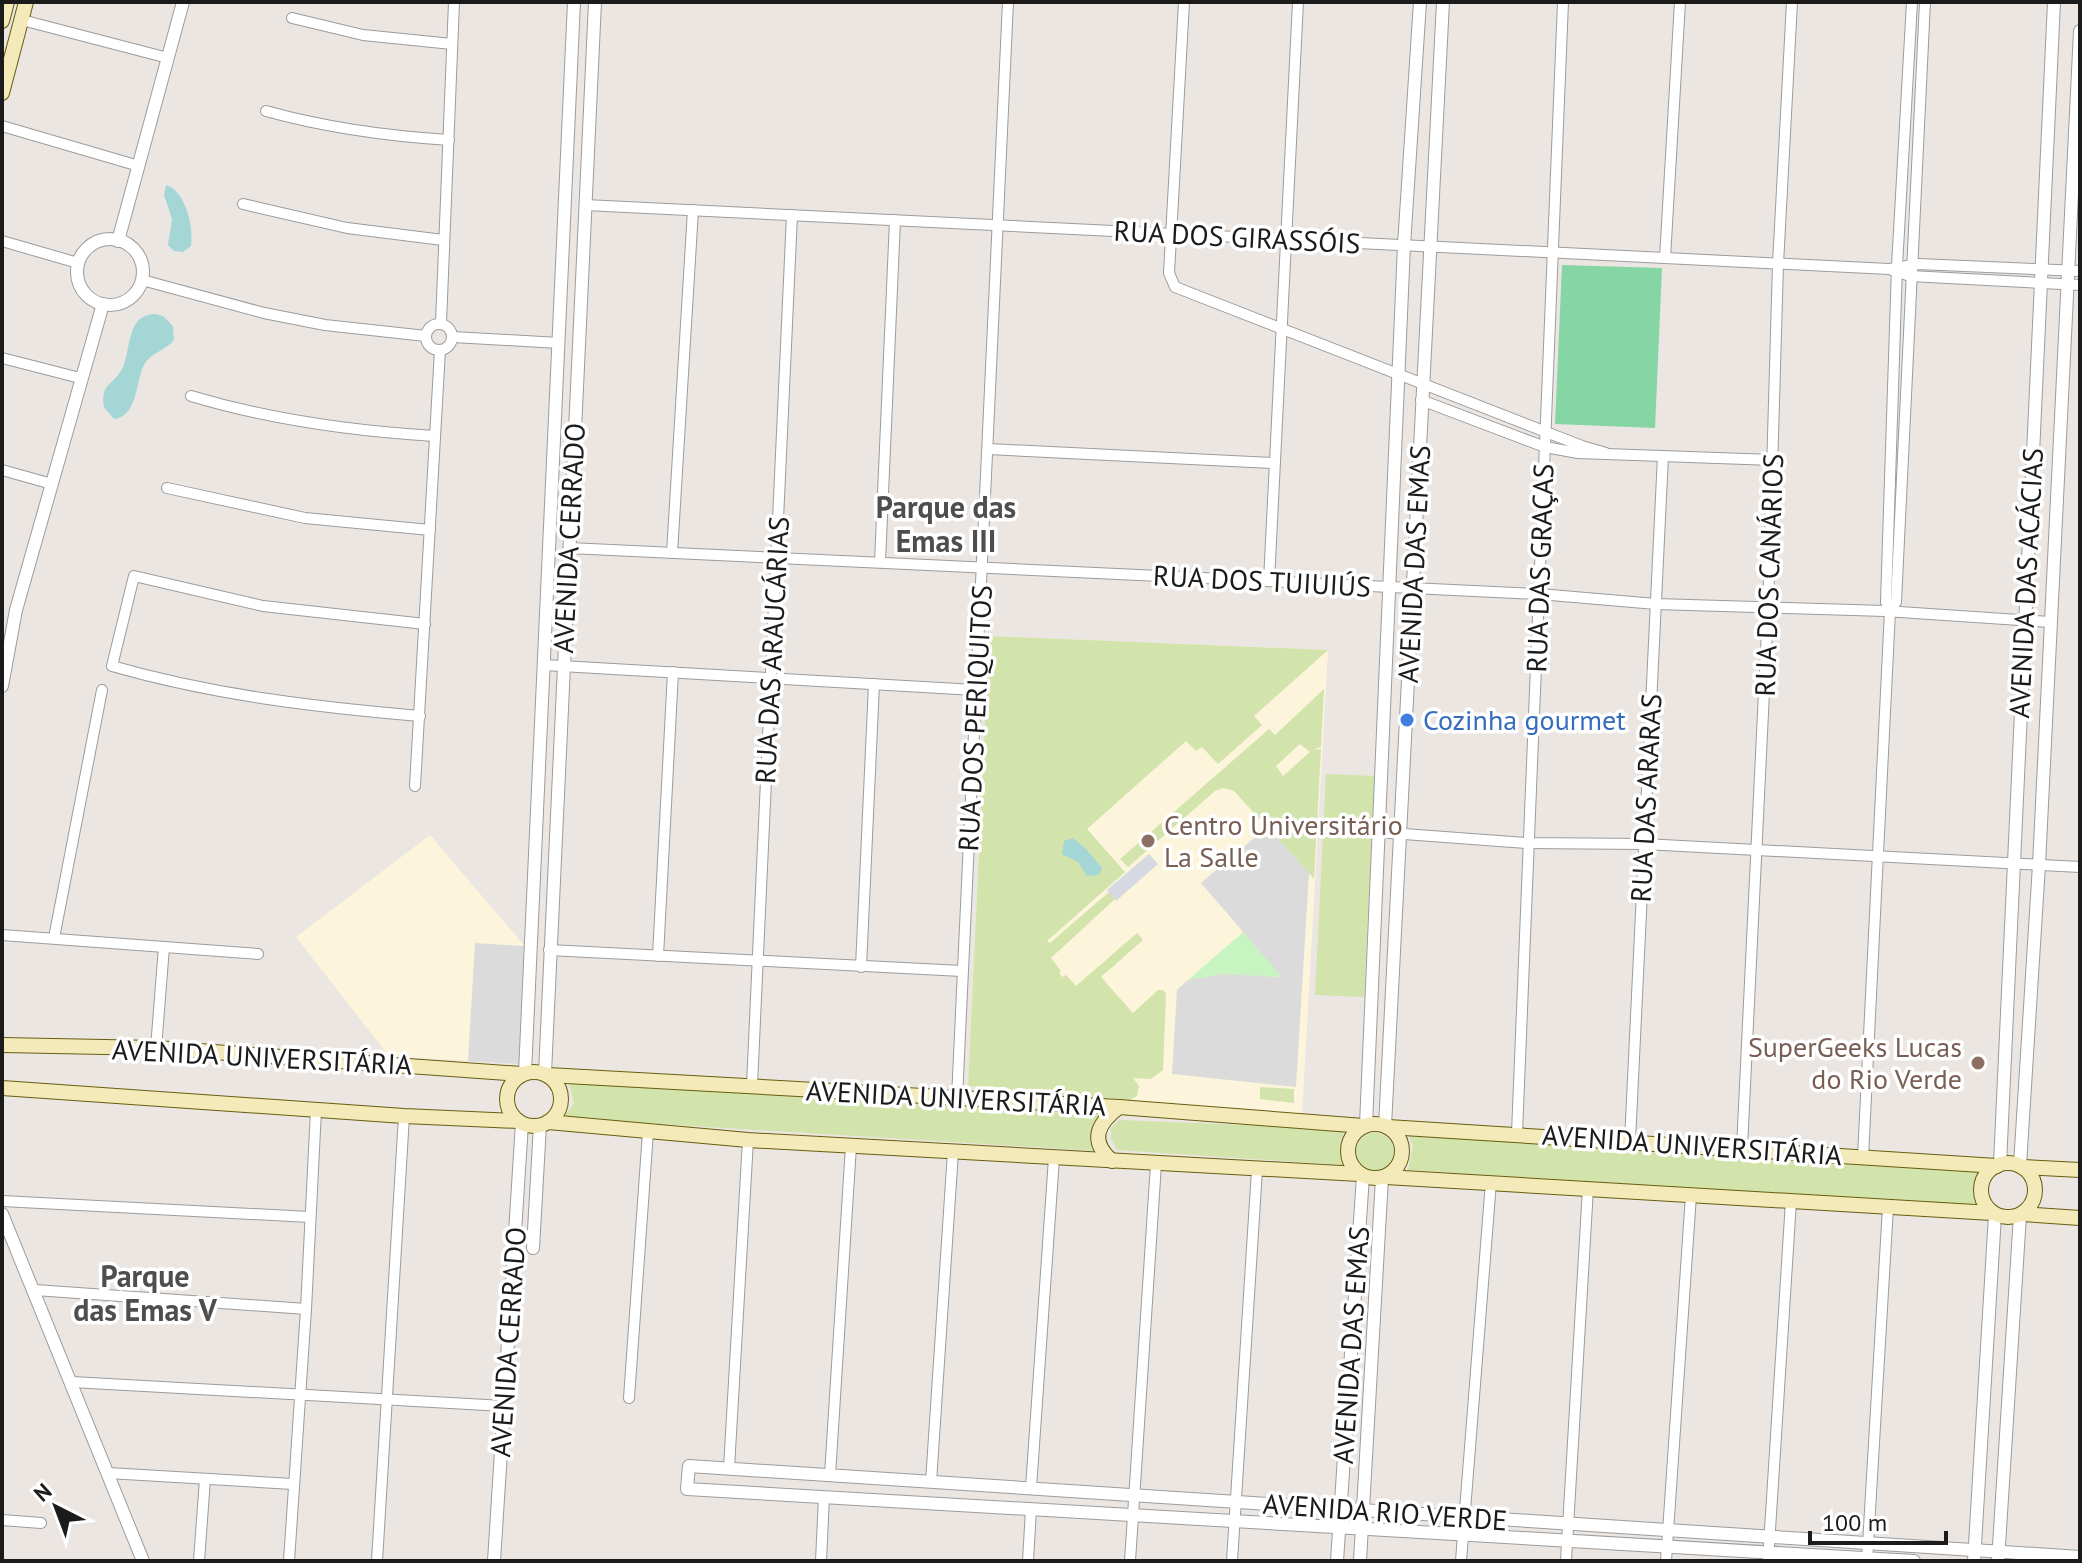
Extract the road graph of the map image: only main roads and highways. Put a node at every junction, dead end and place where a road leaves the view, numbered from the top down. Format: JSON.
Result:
{"nodes":[{"id":1,"x":7,"y":2,"type":"edge"},
{"id":2,"x":26,"y":2,"type":"edge"},
{"id":3,"x":2,"y":21,"type":"edge"},
{"id":4,"x":2,"y":93,"type":"edge"},
{"id":5,"x":2,"y":1045,"type":"edge"},
{"id":6,"x":523,"y":1073,"type":"junction"},
{"id":7,"x":547,"y":1074,"type":"junction"},
{"id":8,"x":2,"y":1088,"type":"edge"},
{"id":9,"x":1119,"y":1107,"type":"junction"},
{"id":10,"x":520,"y":1122,"type":"junction"},
{"id":11,"x":544,"y":1124,"type":"junction"},
{"id":12,"x":1365,"y":1126,"type":"junction"},
{"id":13,"x":1386,"y":1126,"type":"junction"},
{"id":14,"x":1112,"y":1161,"type":"junction"},
{"id":15,"x":1998,"y":1165,"type":"junction"},
{"id":16,"x":2021,"y":1166,"type":"junction"},
{"id":17,"x":2080,"y":1170,"type":"edge"},
{"id":18,"x":1361,"y":1175,"type":"junction"},
{"id":19,"x":1384,"y":1177,"type":"junction"},
{"id":20,"x":1994,"y":1214,"type":"junction"},
{"id":21,"x":2021,"y":1215,"type":"junction"},
{"id":22,"x":2080,"y":1218,"type":"edge"}],
"edges":[{"from":1,"to":3,"type":"main road"},
{"from":2,"to":4,"type":"main road"},
{"from":5,"to":6,"type":"main road","name":"AVENIDA UNIVERSITÁRIA"},
{"from":6,"to":7,"type":"main road"},
{"from":6,"to":10,"type":"main road"},
{"from":7,"to":9,"type":"main road","name":"AVENIDA UNIVERSITÁRIA"},
{"from":7,"to":11,"type":"main road"},
{"from":8,"to":10,"type":"main road","name":"AVENIDA UNIVERSITÁRIA"},
{"from":9,"to":12,"type":"main road","name":"AVENIDA UNIVERSITÁRIA"},
{"from":9,"to":14,"type":"main road"},
{"from":10,"to":11,"type":"main road"},
{"from":11,"to":14,"type":"main road","name":"AVENIDA UNIVERSITÁRIA"},
{"from":12,"to":13,"type":"main road"},
{"from":12,"to":18,"type":"main road"},
{"from":13,"to":15,"type":"main road","name":"AVENIDA UNIVERSITÁRIA"},
{"from":13,"to":19,"type":"main road"},
{"from":14,"to":18,"type":"main road","name":"AVENIDA UNIVERSITÁRIA"},
{"from":15,"to":16,"type":"main road"},
{"from":15,"to":20,"type":"main road"},
{"from":16,"to":17,"type":"main road"},
{"from":16,"to":21,"type":"main road"},
{"from":18,"to":19,"type":"main road"},
{"from":19,"to":20,"type":"main road","name":"AVENIDA UNIVERSITÁRIA"},
{"from":20,"to":21,"type":"main road"},
{"from":21,"to":22,"type":"main road"}]}
